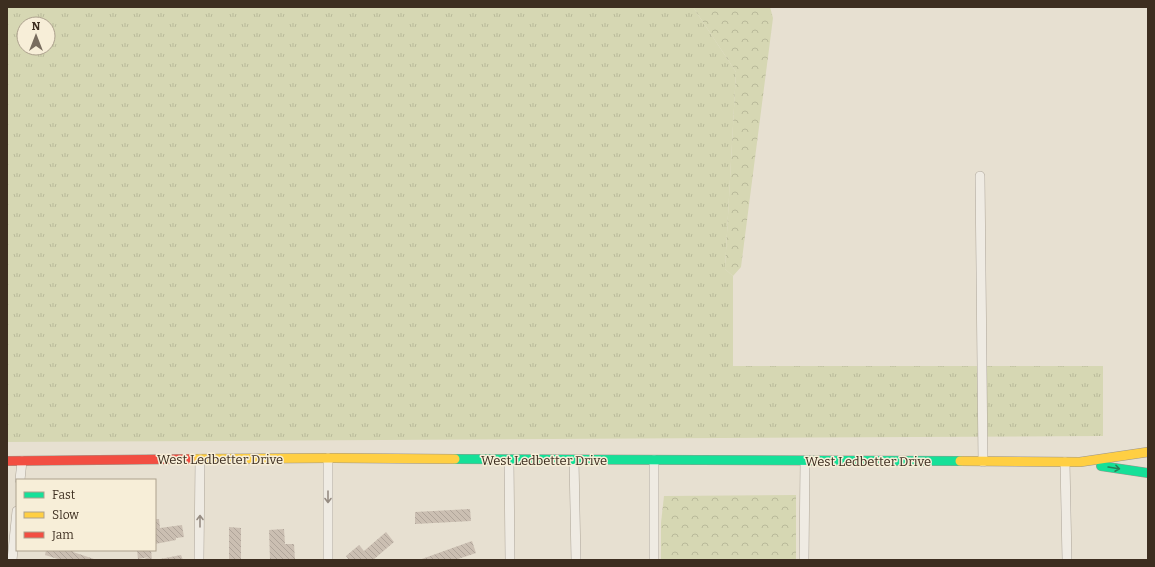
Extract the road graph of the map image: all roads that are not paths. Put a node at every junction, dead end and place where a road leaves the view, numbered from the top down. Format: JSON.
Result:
{"nodes":[{"id":1,"x":980,"y":176,"type":"dead end"},
{"id":2,"x":1148,"y":452,"type":"edge"},
{"id":3,"x":328,"y":458,"type":"junction"},
{"id":4,"x":200,"y":459,"type":"junction"},
{"id":5,"x":509,"y":459,"type":"junction"},
{"id":6,"x":574,"y":460,"type":"junction"},
{"id":7,"x":654,"y":460,"type":"junction"},
{"id":8,"x":7,"y":461,"type":"edge"},
{"id":9,"x":22,"y":461,"type":"junction"},
{"id":10,"x":805,"y":461,"type":"junction"},
{"id":11,"x":983,"y":462,"type":"junction"},
{"id":12,"x":1065,"y":462,"type":"junction"},
{"id":13,"x":1080,"y":462,"type":"junction"},
{"id":14,"x":1148,"y":473,"type":"edge"},
{"id":15,"x":20,"y":479,"type":"edge"},
{"id":16,"x":16,"y":522,"type":"edge"},
{"id":17,"x":12,"y":560,"type":"edge"},
{"id":18,"x":199,"y":560,"type":"edge"},
{"id":19,"x":328,"y":560,"type":"edge"},
{"id":20,"x":510,"y":560,"type":"edge"},
{"id":21,"x":576,"y":560,"type":"edge"},
{"id":22,"x":654,"y":560,"type":"edge"},
{"id":23,"x":804,"y":560,"type":"edge"},
{"id":24,"x":1067,"y":560,"type":"edge"}],
"edges":[{"from":1,"to":11,"type":"lane"},
{"from":2,"to":13,"type":"street","name":"West Ledbetter Drive"},
{"from":3,"to":4,"type":"street","name":"West Ledbetter Drive"},
{"from":3,"to":5,"type":"street","name":"West Ledbetter Drive"},
{"from":3,"to":19,"type":"lane","one_way":true},
{"from":4,"to":9,"type":"street","name":"West Ledbetter Drive"},
{"from":18,"to":4,"type":"lane","one_way":true},
{"from":5,"to":6,"type":"street","name":"West Ledbetter Drive"},
{"from":5,"to":20,"type":"lane"},
{"from":6,"to":7,"type":"street","name":"West Ledbetter Drive"},
{"from":6,"to":21,"type":"lane"},
{"from":7,"to":10,"type":"street","name":"West Ledbetter Drive"},
{"from":7,"to":22,"type":"lane"},
{"from":8,"to":9,"type":"street","name":"West Ledbetter Drive"},
{"from":9,"to":15,"type":"lane"},
{"from":10,"to":11,"type":"street","name":"West Ledbetter Drive"},
{"from":10,"to":23,"type":"lane"},
{"from":11,"to":12,"type":"street","name":"West Ledbetter Drive"},
{"from":12,"to":13,"type":"street","name":"West Ledbetter Drive"},
{"from":12,"to":24,"type":"lane"},
{"from":13,"to":14,"type":"street","name":"West Ledbetter Drive","one_way":true},
{"from":16,"to":17,"type":"lane"}]}
